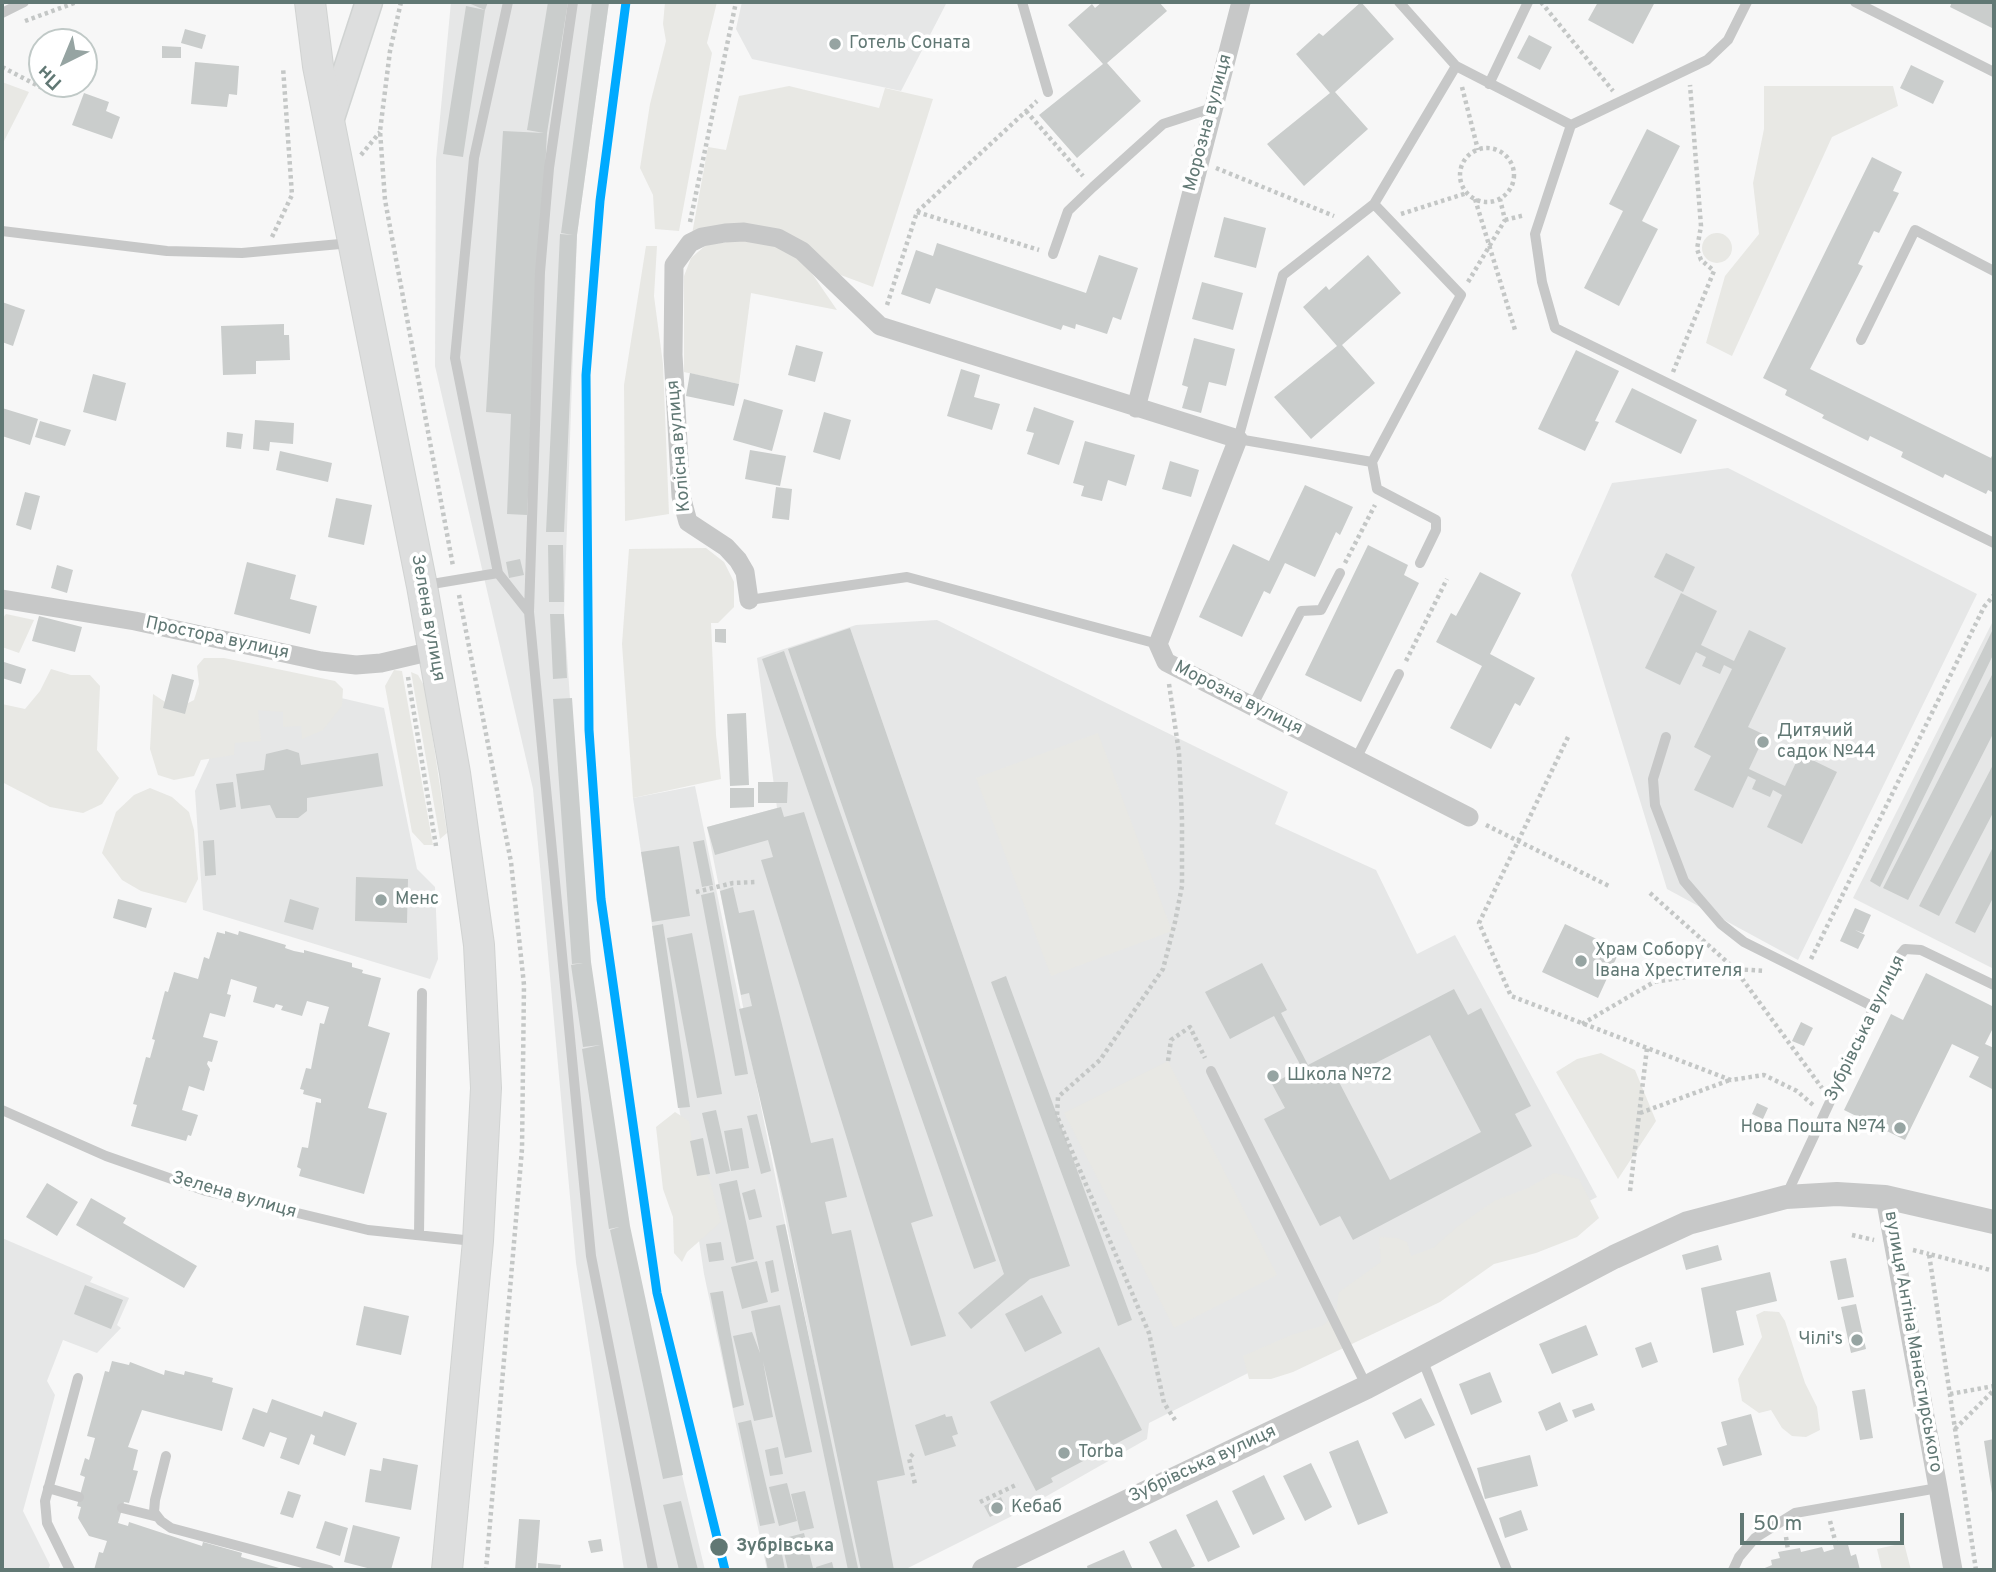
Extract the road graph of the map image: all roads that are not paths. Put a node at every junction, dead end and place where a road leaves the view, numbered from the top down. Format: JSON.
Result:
{"nodes":[{"id":1,"x":24,"y":2,"type":"edge"},
{"id":2,"x":310,"y":2,"type":"edge"},
{"id":3,"x":369,"y":2,"type":"edge"},
{"id":4,"x":508,"y":2,"type":"edge"},
{"id":5,"x":573,"y":2,"type":"edge"},
{"id":6,"x":1022,"y":2,"type":"edge"},
{"id":7,"x":1241,"y":2,"type":"edge"},
{"id":8,"x":1399,"y":2,"type":"edge"},
{"id":9,"x":1528,"y":2,"type":"edge"},
{"id":10,"x":1747,"y":2,"type":"edge"},
{"id":11,"x":1855,"y":2,"type":"edge"},
{"id":12,"x":2,"y":13,"type":"edge"},
{"id":13,"x":1456,"y":66,"type":"junction"},
{"id":14,"x":1994,"y":72,"type":"edge"},
{"id":15,"x":1489,"y":84,"type":"junction"},
{"id":16,"x":1048,"y":92,"type":"road end"},
{"id":17,"x":1212,"y":108,"type":"junction"},
{"id":18,"x":331,"y":118,"type":"junction"},
{"id":19,"x":1571,"y":125,"type":"junction"},
{"id":20,"x":1374,"y":204,"type":"junction"},
{"id":21,"x":2,"y":231,"type":"edge"},
{"id":22,"x":355,"y":242,"type":"junction"},
{"id":23,"x":1053,"y":254,"type":"road end"},
{"id":24,"x":1994,"y":271,"type":"edge"},
{"id":25,"x":1861,"y":340,"type":"dead end"},
{"id":26,"x":1136,"y":408,"type":"junction"},
{"id":27,"x":1238,"y":439,"type":"junction"},
{"id":28,"x":1372,"y":462,"type":"junction"},
{"id":29,"x":1994,"y":543,"type":"edge"},
{"id":30,"x":1420,"y":563,"type":"dead end"},
{"id":31,"x":498,"y":573,"type":"junction"},
{"id":32,"x":1340,"y":573,"type":"road end"},
{"id":33,"x":422,"y":586,"type":"junction"},
{"id":34,"x":2,"y":599,"type":"edge"},
{"id":35,"x":749,"y":600,"type":"joint"},
{"id":36,"x":529,"y":612,"type":"junction"},
{"id":37,"x":1158,"y":644,"type":"junction"},
{"id":38,"x":432,"y":651,"type":"junction"},
{"id":39,"x":1399,"y":674,"type":"road end"},
{"id":40,"x":1252,"y":707,"type":"junction"},
{"id":41,"x":1666,"y":737,"type":"dead end"},
{"id":42,"x":1356,"y":759,"type":"junction"},
{"id":43,"x":1469,"y":817,"type":"road end"},
{"id":44,"x":1994,"y":985,"type":"edge"},
{"id":45,"x":422,"y":993,"type":"dead end"},
{"id":46,"x":1874,"y":1007,"type":"junction"},
{"id":47,"x":1211,"y":1071,"type":"road end"},
{"id":48,"x":2,"y":1110,"type":"edge"},
{"id":49,"x":1786,"y":1197,"type":"junction"},
{"id":50,"x":1885,"y":1197,"type":"junction"},
{"id":51,"x":1994,"y":1222,"type":"edge"},
{"id":52,"x":419,"y":1235,"type":"junction"},
{"id":53,"x":478,"y":1241,"type":"junction"},
{"id":54,"x":1422,"y":1359,"type":"junction"},
{"id":55,"x":78,"y":1378,"type":"dead end"},
{"id":56,"x":1367,"y":1387,"type":"junction"},
{"id":57,"x":166,"y":1456,"type":"dead end"},
{"id":58,"x":48,"y":1488,"type":"junction"},
{"id":59,"x":1938,"y":1488,"type":"junction"},
{"id":60,"x":79,"y":1497,"type":"dead end"},
{"id":61,"x":122,"y":1508,"type":"dead end"},
{"id":62,"x":158,"y":1517,"type":"junction"},
{"id":63,"x":70,"y":1570,"type":"edge"},
{"id":64,"x":329,"y":1570,"type":"edge"},
{"id":65,"x":447,"y":1570,"type":"edge"},
{"id":66,"x":653,"y":1570,"type":"edge"},
{"id":67,"x":984,"y":1570,"type":"edge"},
{"id":68,"x":1507,"y":1570,"type":"edge"},
{"id":69,"x":1733,"y":1570,"type":"edge"},
{"id":70,"x":1953,"y":1570,"type":"edge"}],
"edges":[{"from":1,"to":12,"type":"lane"},
{"from":2,"to":18,"type":"main road","name":"Зелена вулиця"},
{"from":3,"to":18,"type":"main road"},
{"from":4,"to":31,"type":"lane"},
{"from":5,"to":36,"type":"lane"},
{"from":6,"to":16,"type":"lane"},
{"from":7,"to":17,"type":"street","name":"Морозна вулиця"},
{"from":8,"to":13,"type":"lane"},
{"from":9,"to":15,"type":"lane"},
{"from":10,"to":19,"type":"lane"},
{"from":11,"to":14,"type":"lane"},
{"from":13,"to":15,"type":"lane"},
{"from":13,"to":20,"type":"lane"},
{"from":15,"to":19,"type":"lane"},
{"from":17,"to":23,"type":"lane"},
{"from":17,"to":26,"type":"street","name":"Морозна вулиця"},
{"from":18,"to":22,"type":"main road","name":"Зелена вулиця"},
{"from":19,"to":29,"type":"lane"},
{"from":20,"to":27,"type":"lane"},
{"from":20,"to":28,"type":"lane"},
{"from":21,"to":22,"type":"lane"},
{"from":22,"to":33,"type":"main road","name":"Зелена вулиця"},
{"from":24,"to":25,"type":"lane"},
{"from":26,"to":27,"type":"street"},
{"from":26,"to":35,"type":"street","name":"Колісна вулиця"},
{"from":27,"to":28,"type":"lane"},
{"from":27,"to":37,"type":"street","name":"Морозна вулиця"},
{"from":28,"to":30,"type":"lane"},
{"from":31,"to":33,"type":"lane"},
{"from":31,"to":36,"type":"lane"},
{"from":32,"to":40,"type":"lane"},
{"from":33,"to":38,"type":"main road","name":"Зелена вулиця"},
{"from":34,"to":38,"type":"street","name":"Простора вулиця"},
{"from":35,"to":37,"type":"lane","name":"Колісна вулиця"},
{"from":36,"to":66,"type":"lane"},
{"from":37,"to":40,"type":"street","name":"Морозна вулиця"},
{"from":38,"to":53,"type":"main road","name":"Зелена вулиця"},
{"from":39,"to":42,"type":"lane"},
{"from":40,"to":42,"type":"street","name":"Морозна вулиця"},
{"from":41,"to":46,"type":"lane"},
{"from":42,"to":43,"type":"street","name":"Морозна вулиця"},
{"from":44,"to":46,"type":"lane","name":"Зубрівська вулиця"},
{"from":45,"to":52,"type":"lane"},
{"from":46,"to":49,"type":"lane","name":"Зубрівська вулиця"},
{"from":47,"to":56,"type":"lane"},
{"from":48,"to":52,"type":"lane","name":"Зелена вулиця"},
{"from":49,"to":50,"type":"street","name":"Зубрівська вулиця"},
{"from":49,"to":54,"type":"street","name":"Зубрівська вулиця"},
{"from":50,"to":51,"type":"street","name":"Зубрівська вулиця"},
{"from":50,"to":59,"type":"street","name":"вулиця Антіна Манастирського"},
{"from":52,"to":53,"type":"lane","name":"Зелена вулиця"},
{"from":53,"to":65,"type":"main road","name":"Зелена вулиця"},
{"from":54,"to":56,"type":"street","name":"Зубрівська вулиця"},
{"from":54,"to":68,"type":"lane"},
{"from":55,"to":58,"type":"lane"},
{"from":56,"to":67,"type":"street","name":"Зубрівська вулиця"},
{"from":57,"to":62,"type":"lane"},
{"from":58,"to":60,"type":"lane"},
{"from":58,"to":63,"type":"lane"},
{"from":59,"to":69,"type":"lane"},
{"from":59,"to":70,"type":"street","name":"вулиця Антіна Манастирського"},
{"from":61,"to":62,"type":"lane"},
{"from":62,"to":64,"type":"lane"}]}
